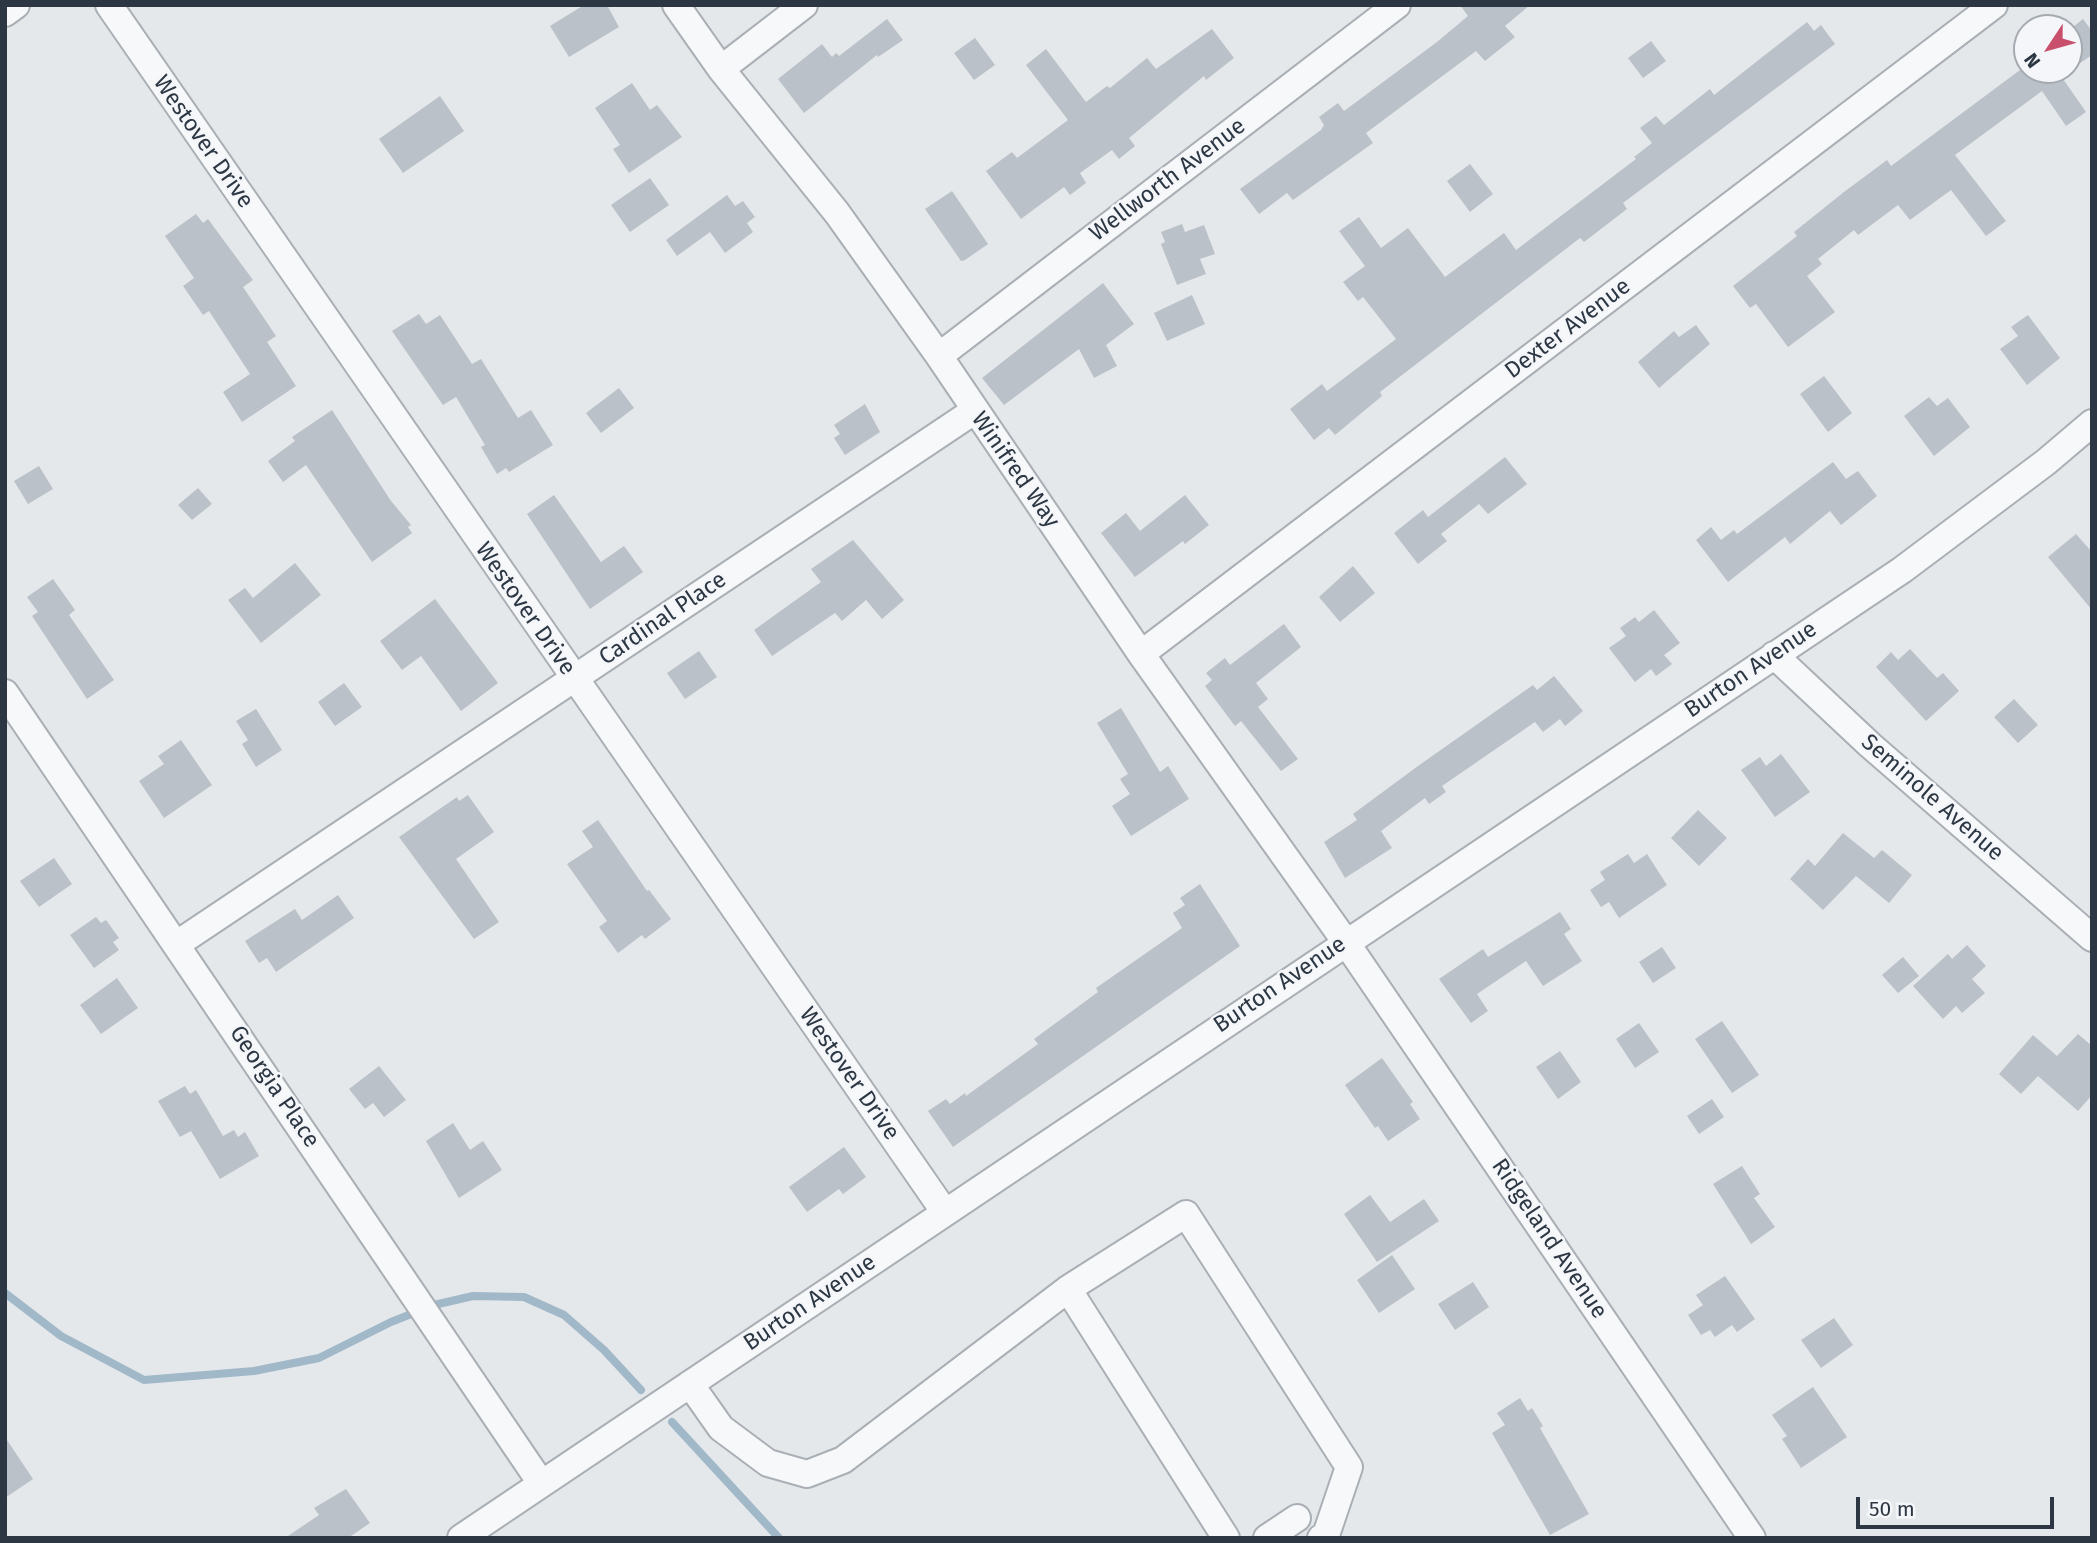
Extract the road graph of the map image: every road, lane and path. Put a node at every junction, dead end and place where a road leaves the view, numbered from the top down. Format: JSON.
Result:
{"nodes":[{"id":1,"x":16,"y":5,"type":"edge"},
{"id":2,"x":109,"y":5,"type":"edge"},
{"id":3,"x":676,"y":5,"type":"edge"},
{"id":4,"x":804,"y":5,"type":"edge"},
{"id":5,"x":1397,"y":5,"type":"edge"},
{"id":6,"x":1994,"y":5,"type":"edge"},
{"id":7,"x":5,"y":13,"type":"edge"},
{"id":8,"x":721,"y":69,"type":"junction"},
{"id":9,"x":939,"y":356,"type":"junction"},
{"id":10,"x":974,"y":411,"type":"junction"},
{"id":11,"x":2092,"y":423,"type":"edge"},
{"id":12,"x":1142,"y":654,"type":"junction"},
{"id":13,"x":1774,"y":655,"type":"junction"},
{"id":14,"x":574,"y":679,"type":"junction"},
{"id":15,"x":5,"y":693,"type":"edge"},
{"id":16,"x":2092,"y":938,"type":"edge"},
{"id":17,"x":1346,"y":941,"type":"junction"},
{"id":18,"x":177,"y":944,"type":"junction"},
{"id":19,"x":944,"y":1211,"type":"junction"},
{"id":20,"x":1068,"y":1289,"type":"junction"},
{"id":21,"x":690,"y":1384,"type":"junction"},
{"id":22,"x":541,"y":1483,"type":"junction"},
{"id":23,"x":1297,"y":1518,"type":"dead end"},
{"id":24,"x":461,"y":1538,"type":"edge"},
{"id":25,"x":1226,"y":1538,"type":"edge"},
{"id":26,"x":1267,"y":1538,"type":"edge"},
{"id":27,"x":1321,"y":1538,"type":"edge"},
{"id":28,"x":1752,"y":1538,"type":"edge"}],
"edges":[{"from":1,"to":7,"type":"street"},
{"from":2,"to":14,"type":"street","name":"Westover Drive"},
{"from":3,"to":8,"type":"street","name":"Winifred Way"},
{"from":4,"to":8,"type":"street"},
{"from":5,"to":9,"type":"street","name":"Wellworth Avenue"},
{"from":6,"to":12,"type":"street","name":"Dexter Avenue"},
{"from":8,"to":9,"type":"street","name":"Winifred Way"},
{"from":9,"to":10,"type":"street","name":"Winifred Way"},
{"from":10,"to":12,"type":"street","name":"Winifred Way"},
{"from":10,"to":14,"type":"street","name":"Cardinal Place"},
{"from":11,"to":13,"type":"street","name":"Burton Avenue"},
{"from":12,"to":17,"type":"street","name":"Winifred Way"},
{"from":13,"to":16,"type":"street","name":"Seminole Avenue"},
{"from":13,"to":17,"type":"street","name":"Burton Avenue"},
{"from":14,"to":18,"type":"street","name":"Cardinal Place"},
{"from":14,"to":19,"type":"street","name":"Westover Drive"},
{"from":15,"to":18,"type":"street","name":"Georgia Place"},
{"from":17,"to":19,"type":"street","name":"Burton Avenue"},
{"from":17,"to":28,"type":"street","name":"Ridgeland Avenue"},
{"from":18,"to":22,"type":"street","name":"Georgia Place"},
{"from":19,"to":21,"type":"street","name":"Burton Avenue"},
{"from":20,"to":21,"type":"street"},
{"from":20,"to":25,"type":"street"},
{"from":20,"to":27,"type":"street"},
{"from":21,"to":22,"type":"street","name":"Burton Avenue"},
{"from":22,"to":24,"type":"street","name":"Burton Avenue"},
{"from":23,"to":26,"type":"street"}]}
